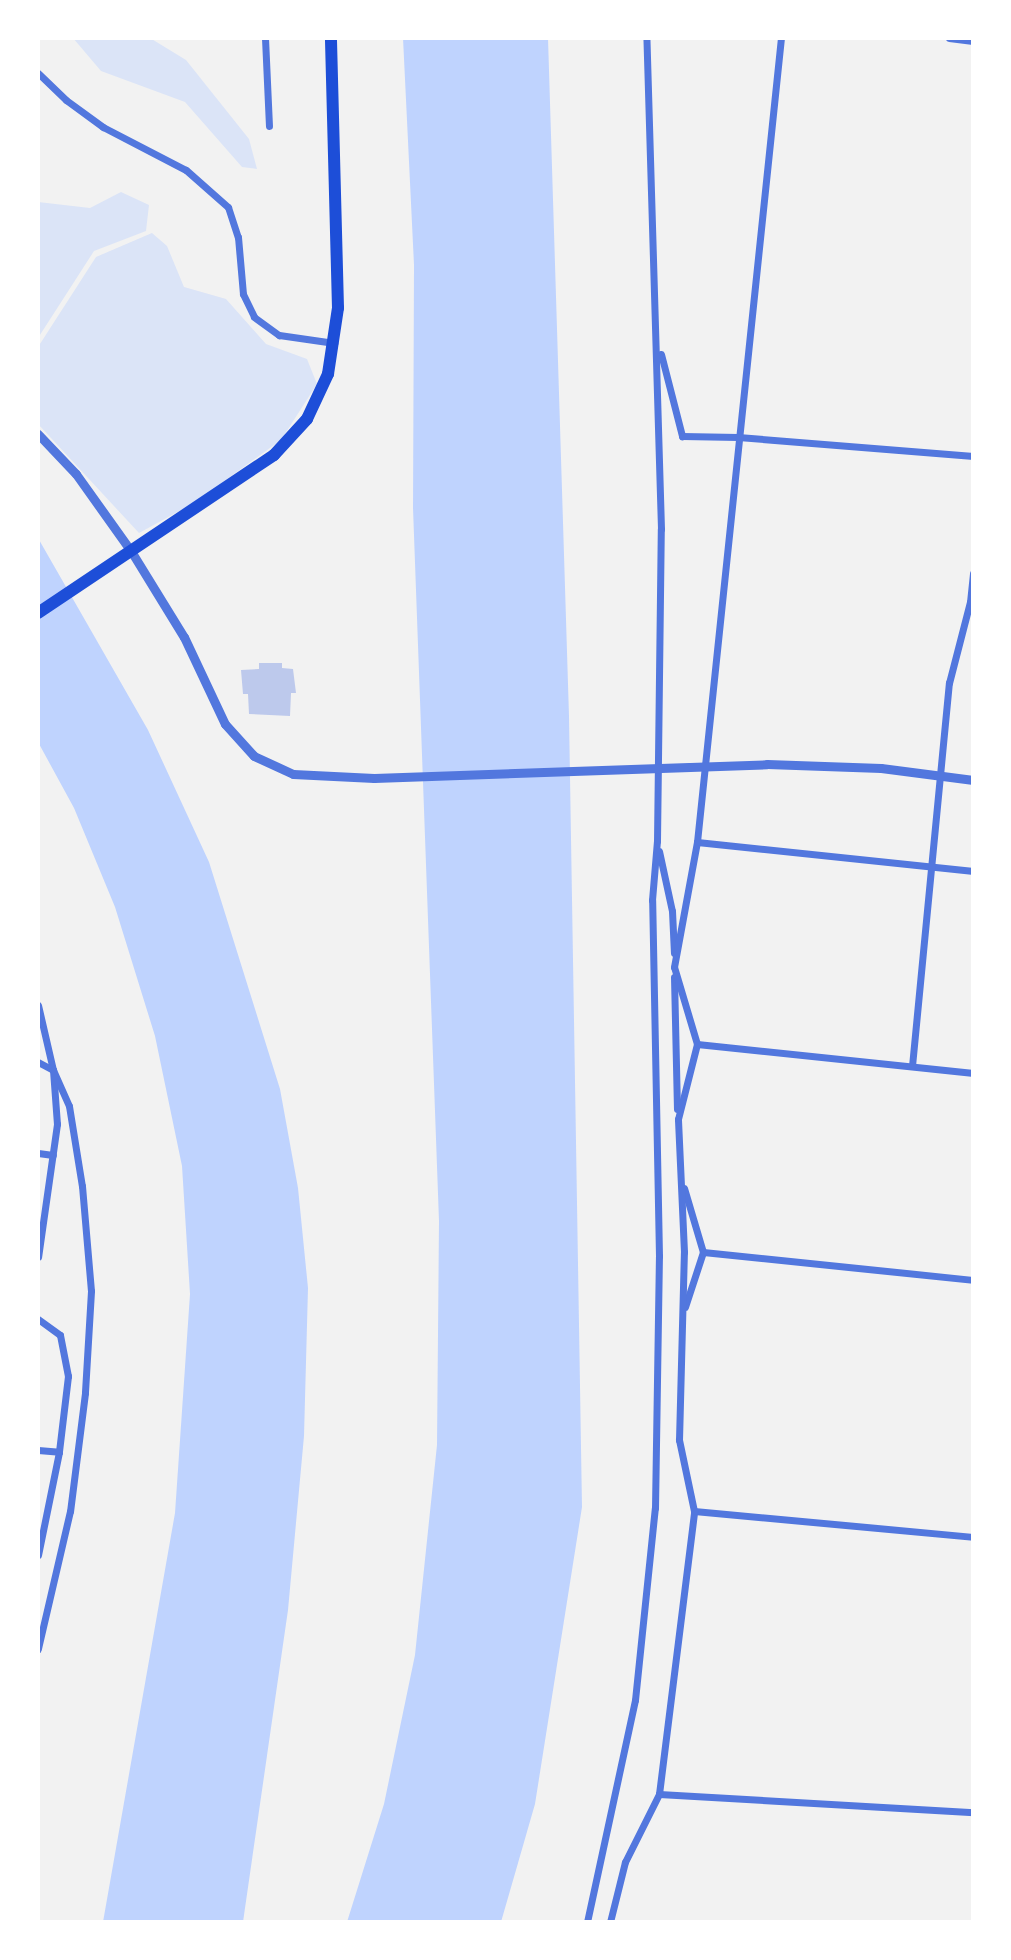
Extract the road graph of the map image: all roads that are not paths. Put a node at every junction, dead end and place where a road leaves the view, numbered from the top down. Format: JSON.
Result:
{"nodes":[{"id":1,"x":265,"y":38,"type":"edge"},
{"id":2,"x":331,"y":38,"type":"edge"},
{"id":3,"x":646,"y":38,"type":"edge"},
{"id":4,"x":781,"y":38,"type":"edge"},
{"id":5,"x":949,"y":38,"type":"edge"},
{"id":6,"x":973,"y":41,"type":"edge"},
{"id":7,"x":38,"y":73,"type":"edge"},
{"id":8,"x":269,"y":126,"type":"dead end"},
{"id":9,"x":657,"y":340,"type":"junction"},
{"id":10,"x":334,"y":343,"type":"junction"},
{"id":11,"x":38,"y":434,"type":"edge"},
{"id":12,"x":738,"y":437,"type":"junction"},
{"id":13,"x":973,"y":456,"type":"edge"},
{"id":14,"x":131,"y":551,"type":"junction"},
{"id":15,"x":973,"y":573,"type":"edge"},
{"id":16,"x":38,"y":613,"type":"edge"},
{"id":17,"x":705,"y":766,"type":"junction"},
{"id":18,"x":656,"y":767,"type":"junction"},
{"id":19,"x":943,"y":774,"type":"junction"},
{"id":20,"x":973,"y":780,"type":"edge"},
{"id":21,"x":657,"y":841,"type":"junction"},
{"id":22,"x":697,"y":842,"type":"junction"},
{"id":23,"x":933,"y":867,"type":"junction"},
{"id":24,"x":973,"y":871,"type":"edge"},
{"id":25,"x":674,"y":967,"type":"junction"},
{"id":26,"x":38,"y":1005,"type":"edge"},
{"id":27,"x":697,"y":1044,"type":"junction"},
{"id":28,"x":38,"y":1062,"type":"edge"},
{"id":29,"x":912,"y":1066,"type":"junction"},
{"id":30,"x":53,"y":1070,"type":"junction"},
{"id":31,"x":973,"y":1073,"type":"edge"},
{"id":32,"x":678,"y":1119,"type":"junction"},
{"id":33,"x":38,"y":1153,"type":"edge"},
{"id":34,"x":53,"y":1155,"type":"junction"},
{"id":35,"x":680,"y":1175,"type":"junction"},
{"id":36,"x":703,"y":1252,"type":"junction"},
{"id":37,"x":38,"y":1257,"type":"edge"},
{"id":38,"x":973,"y":1280,"type":"edge"},
{"id":39,"x":682,"y":1317,"type":"junction"},
{"id":40,"x":38,"y":1319,"type":"edge"},
{"id":41,"x":38,"y":1450,"type":"edge"},
{"id":42,"x":59,"y":1452,"type":"junction"},
{"id":43,"x":694,"y":1511,"type":"junction"},
{"id":44,"x":973,"y":1537,"type":"edge"},
{"id":45,"x":38,"y":1555,"type":"edge"},
{"id":46,"x":38,"y":1649,"type":"edge"},
{"id":47,"x":659,"y":1794,"type":"junction"},
{"id":48,"x":973,"y":1812,"type":"edge"},
{"id":49,"x":587,"y":1922,"type":"edge"},
{"id":50,"x":610,"y":1922,"type":"edge"}],
"edges":[{"from":1,"to":8,"type":"street"},
{"from":2,"to":10,"type":"highway"},
{"from":3,"to":9,"type":"street"},
{"from":4,"to":12,"type":"street"},
{"from":5,"to":6,"type":"street"},
{"from":7,"to":10,"type":"street"},
{"from":9,"to":12,"type":"street"},
{"from":9,"to":18,"type":"street"},
{"from":10,"to":14,"type":"highway"},
{"from":11,"to":14,"type":"street"},
{"from":12,"to":13,"type":"street"},
{"from":12,"to":17,"type":"street"},
{"from":14,"to":16,"type":"highway"},
{"from":14,"to":18,"type":"street"},
{"from":15,"to":19,"type":"street"},
{"from":17,"to":18,"type":"street"},
{"from":17,"to":19,"type":"street"},
{"from":17,"to":22,"type":"street"},
{"from":18,"to":21,"type":"street"},
{"from":19,"to":20,"type":"street"},
{"from":19,"to":23,"type":"street"},
{"from":21,"to":25,"type":"street"},
{"from":21,"to":49,"type":"street"},
{"from":22,"to":23,"type":"street"},
{"from":22,"to":25,"type":"street"},
{"from":23,"to":24,"type":"street"},
{"from":23,"to":29,"type":"street"},
{"from":25,"to":27,"type":"street"},
{"from":25,"to":32,"type":"street"},
{"from":26,"to":30,"type":"street"},
{"from":27,"to":29,"type":"street"},
{"from":27,"to":32,"type":"street"},
{"from":28,"to":30,"type":"street"},
{"from":29,"to":31,"type":"street"},
{"from":30,"to":34,"type":"street"},
{"from":30,"to":46,"type":"street"},
{"from":32,"to":35,"type":"street"},
{"from":33,"to":34,"type":"street"},
{"from":34,"to":37,"type":"street"},
{"from":35,"to":36,"type":"street"},
{"from":35,"to":39,"type":"street"},
{"from":36,"to":38,"type":"street"},
{"from":36,"to":39,"type":"street"},
{"from":39,"to":43,"type":"street"},
{"from":40,"to":42,"type":"street"},
{"from":41,"to":42,"type":"street"},
{"from":42,"to":45,"type":"street"},
{"from":43,"to":44,"type":"street"},
{"from":43,"to":47,"type":"street"},
{"from":47,"to":48,"type":"street"},
{"from":47,"to":50,"type":"street"}]}
